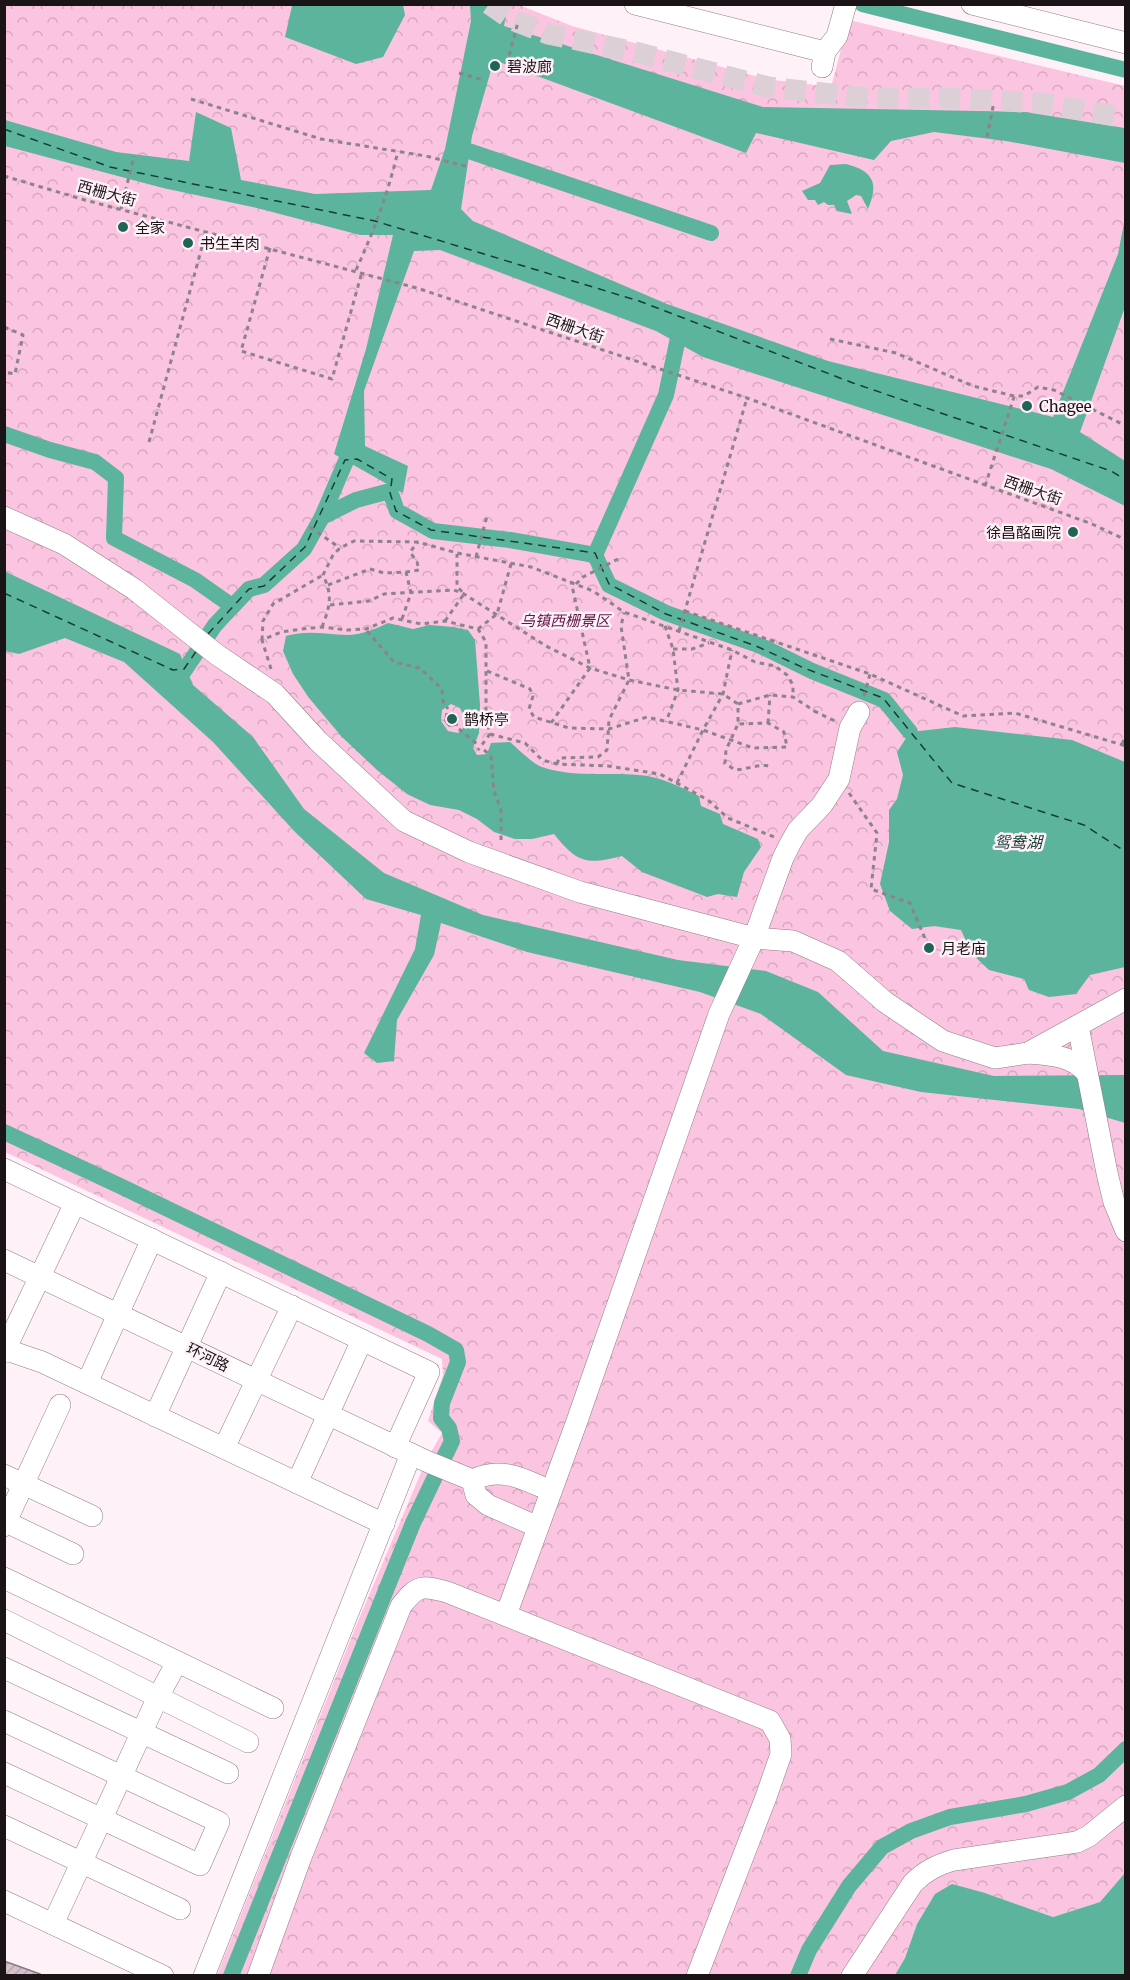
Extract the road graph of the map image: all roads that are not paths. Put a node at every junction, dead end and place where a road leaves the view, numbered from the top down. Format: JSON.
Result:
{"nodes":[{"id":1,"x":635,"y":4,"type":"edge"},
{"id":2,"x":972,"y":4,"type":"edge"},
{"id":3,"x":843,"y":14,"type":"edge"},
{"id":4,"x":1125,"y":43,"type":"edge"},
{"id":5,"x":4,"y":517,"type":"edge"},
{"id":6,"x":854,"y":720,"type":"road end"},
{"id":7,"x":754,"y":938,"type":"junction"},
{"id":8,"x":1125,"y":999,"type":"edge"},
{"id":9,"x":1078,"y":1026,"type":"junction"},
{"id":10,"x":1028,"y":1053,"type":"junction"},
{"id":11,"x":1086,"y":1072,"type":"junction"},
{"id":12,"x":6,"y":1172,"type":"edge"},
{"id":13,"x":75,"y":1203,"type":"junction"},
{"id":14,"x":1125,"y":1231,"type":"edge"},
{"id":15,"x":152,"y":1239,"type":"junction"},
{"id":16,"x":4,"y":1260,"type":"edge"},
{"id":17,"x":221,"y":1272,"type":"junction"},
{"id":18,"x":40,"y":1276,"type":"junction"},
{"id":19,"x":292,"y":1306,"type":"junction"},
{"id":20,"x":118,"y":1314,"type":"junction"},
{"id":21,"x":362,"y":1340,"type":"junction"},
{"id":22,"x":187,"y":1347,"type":"junction"},
{"id":23,"x":5,"y":1350,"type":"edge"},
{"id":24,"x":257,"y":1380,"type":"junction"},
{"id":25,"x":87,"y":1383,"type":"junction"},
{"id":26,"x":60,"y":1405,"type":"dead end"},
{"id":27,"x":328,"y":1415,"type":"junction"},
{"id":28,"x":155,"y":1416,"type":"junction"},
{"id":29,"x":224,"y":1448,"type":"junction"},
{"id":30,"x":411,"y":1454,"type":"junction"},
{"id":31,"x":14,"y":1480,"type":"edge"},
{"id":32,"x":472,"y":1480,"type":"junction"},
{"id":33,"x":297,"y":1483,"type":"junction"},
{"id":34,"x":551,"y":1491,"type":"junction"},
{"id":35,"x":92,"y":1516,"type":"dead end"},
{"id":36,"x":5,"y":1523,"type":"edge"},
{"id":37,"x":384,"y":1524,"type":"junction"},
{"id":38,"x":538,"y":1527,"type":"junction"},
{"id":39,"x":73,"y":1554,"type":"dead end"},
{"id":40,"x":4,"y":1578,"type":"edge"},
{"id":41,"x":506,"y":1616,"type":"junction"},
{"id":42,"x":4,"y":1620,"type":"edge"},
{"id":43,"x":177,"y":1662,"type":"junction"},
{"id":44,"x":4,"y":1668,"type":"edge"},
{"id":45,"x":158,"y":1697,"type":"junction"},
{"id":46,"x":273,"y":1708,"type":"dead end"},
{"id":47,"x":4,"y":1721,"type":"edge"},
{"id":48,"x":142,"y":1732,"type":"junction"},
{"id":49,"x":248,"y":1742,"type":"dead end"},
{"id":50,"x":4,"y":1773,"type":"edge"},
{"id":51,"x":228,"y":1773,"type":"dead end"},
{"id":52,"x":121,"y":1776,"type":"junction"},
{"id":53,"x":1125,"y":1806,"type":"edge"},
{"id":54,"x":102,"y":1818,"type":"junction"},
{"id":55,"x":4,"y":1826,"type":"edge"},
{"id":56,"x":81,"y":1862,"type":"junction"},
{"id":57,"x":4,"y":1901,"type":"edge"},
{"id":58,"x":180,"y":1909,"type":"dead end"},
{"id":59,"x":53,"y":1924,"type":"junction"},
{"id":60,"x":161,"y":1975,"type":"edge"},
{"id":61,"x":204,"y":1976,"type":"edge"},
{"id":62,"x":258,"y":1976,"type":"edge"},
{"id":63,"x":697,"y":1976,"type":"edge"},
{"id":64,"x":852,"y":1976,"type":"edge"}],
"edges":[{"from":1,"to":3,"type":"street"},
{"from":2,"to":4,"type":"street"},
{"from":5,"to":7,"type":"street"},
{"from":6,"to":7,"type":"street"},
{"from":7,"to":10,"type":"street"},
{"from":7,"to":34,"type":"street"},
{"from":8,"to":9,"type":"street"},
{"from":9,"to":10,"type":"street"},
{"from":9,"to":11,"type":"street"},
{"from":10,"to":11,"type":"street"},
{"from":11,"to":14,"type":"street"},
{"from":12,"to":13,"type":"street"},
{"from":13,"to":15,"type":"street"},
{"from":13,"to":18,"type":"street"},
{"from":15,"to":17,"type":"street"},
{"from":15,"to":20,"type":"street"},
{"from":16,"to":18,"type":"street","name":"环河路"},
{"from":17,"to":19,"type":"street"},
{"from":17,"to":22,"type":"street"},
{"from":18,"to":20,"type":"street","name":"环河路"},
{"from":18,"to":23,"type":"street"},
{"from":19,"to":21,"type":"street"},
{"from":19,"to":24,"type":"street"},
{"from":20,"to":22,"type":"street","name":"环河路"},
{"from":20,"to":25,"type":"street"},
{"from":21,"to":27,"type":"street"},
{"from":21,"to":30,"type":"street"},
{"from":22,"to":24,"type":"street","name":"环河路"},
{"from":22,"to":28,"type":"street"},
{"from":23,"to":25,"type":"street"},
{"from":24,"to":27,"type":"street","name":"环河路"},
{"from":24,"to":29,"type":"street"},
{"from":25,"to":28,"type":"street"},
{"from":26,"to":31,"type":"street"},
{"from":27,"to":30,"type":"street","name":"环河路"},
{"from":27,"to":33,"type":"street"},
{"from":28,"to":29,"type":"street"},
{"from":29,"to":33,"type":"street"},
{"from":30,"to":32,"type":"street","name":"环河路"},
{"from":30,"to":37,"type":"street"},
{"from":31,"to":35,"type":"street"},
{"from":31,"to":36,"type":"street"},
{"from":32,"to":34,"type":"street"},
{"from":32,"to":38,"type":"street"},
{"from":33,"to":37,"type":"street"},
{"from":34,"to":38,"type":"street"},
{"from":36,"to":39,"type":"street"},
{"from":37,"to":61,"type":"street"},
{"from":38,"to":41,"type":"street"},
{"from":40,"to":43,"type":"street"},
{"from":41,"to":62,"type":"street"},
{"from":41,"to":63,"type":"street"},
{"from":42,"to":45,"type":"street"},
{"from":43,"to":45,"type":"street"},
{"from":43,"to":46,"type":"street"},
{"from":44,"to":48,"type":"street"},
{"from":45,"to":48,"type":"street"},
{"from":45,"to":49,"type":"street"},
{"from":47,"to":52,"type":"street"},
{"from":48,"to":51,"type":"street"},
{"from":48,"to":52,"type":"street"},
{"from":50,"to":54,"type":"street"},
{"from":52,"to":54,"type":"street"},
{"from":52,"to":54,"type":"street"},
{"from":53,"to":64,"type":"street"},
{"from":54,"to":56,"type":"street"},
{"from":55,"to":56,"type":"street"},
{"from":56,"to":58,"type":"street"},
{"from":56,"to":59,"type":"street"},
{"from":57,"to":59,"type":"street"},
{"from":59,"to":60,"type":"street"}]}
